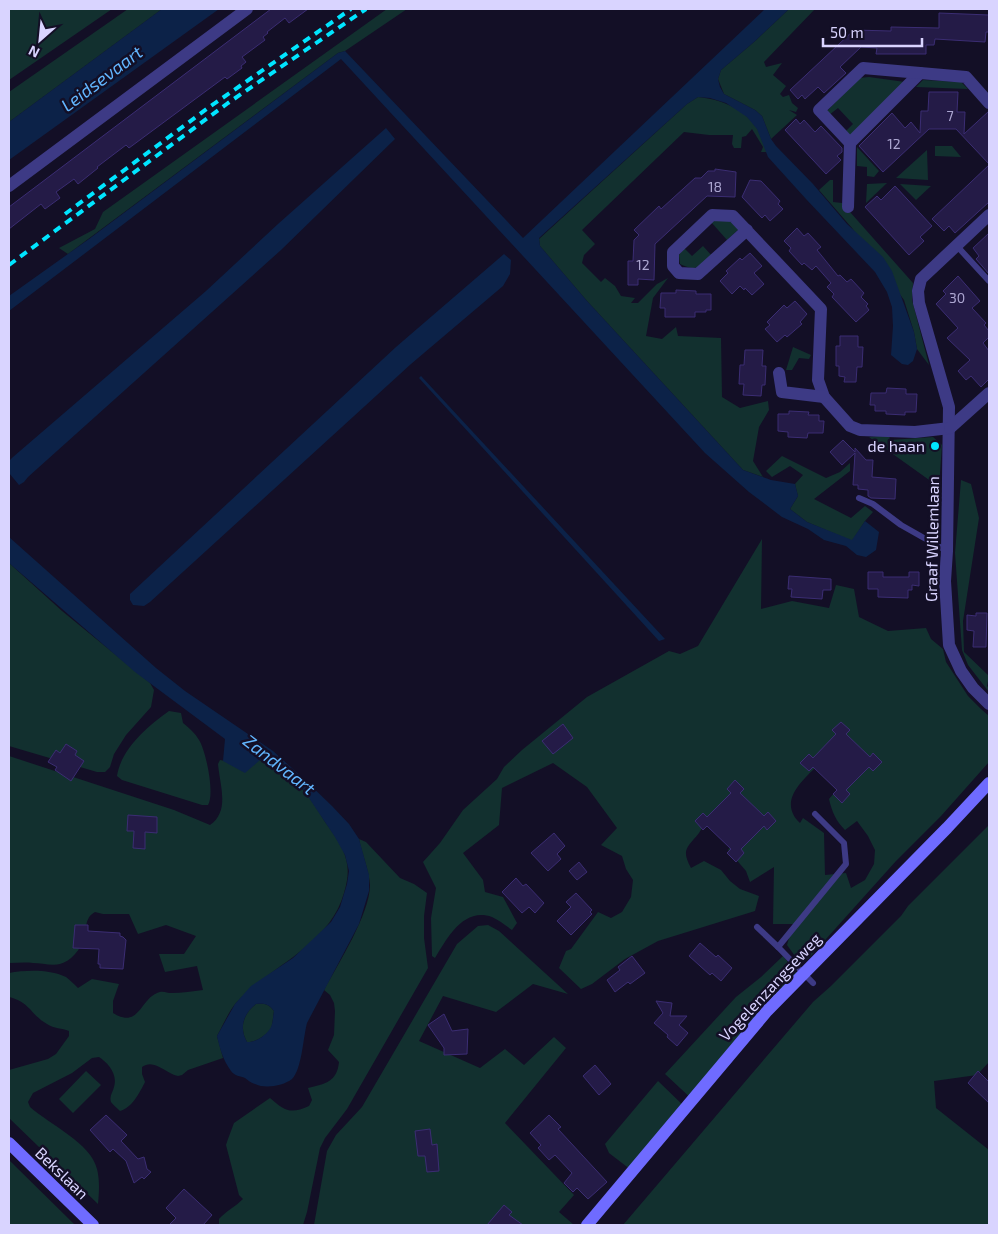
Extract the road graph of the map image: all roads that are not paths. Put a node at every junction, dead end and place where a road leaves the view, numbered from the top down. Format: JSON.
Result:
{"nodes":[{"id":1,"x":246,"y":9,"type":"edge"},
{"id":2,"x":920,"y":73,"type":"junction"},
{"id":3,"x":989,"y":103,"type":"edge"},
{"id":4,"x":850,"y":143,"type":"junction"},
{"id":5,"x":9,"y":186,"type":"edge"},
{"id":6,"x":848,"y":207,"type":"dead end"},
{"id":7,"x":989,"y":215,"type":"edge"},
{"id":8,"x":747,"y":230,"type":"junction"},
{"id":9,"x":956,"y":245,"type":"junction"},
{"id":10,"x":989,"y":281,"type":"edge"},
{"id":11,"x":779,"y":373,"type":"dead end"},
{"id":12,"x":989,"y":393,"type":"edge"},
{"id":13,"x":824,"y":397,"type":"junction"},
{"id":14,"x":950,"y":428,"type":"junction"},
{"id":15,"x":859,"y":498,"type":"dead end"},
{"id":16,"x":948,"y":551,"type":"junction"},
{"id":17,"x":989,"y":704,"type":"edge"},
{"id":18,"x":989,"y":783,"type":"edge"},
{"id":19,"x":815,"y":814,"type":"dead end"},
{"id":20,"x":756,"y":927,"type":"dead end"},
{"id":21,"x":778,"y":947,"type":"junction"},
{"id":22,"x":803,"y":974,"type":"junction"},
{"id":23,"x":812,"y":983,"type":"dead end"},
{"id":24,"x":9,"y":1144,"type":"edge"},
{"id":25,"x":93,"y":1225,"type":"edge"},
{"id":26,"x":587,"y":1225,"type":"edge"}],
"edges":[{"from":1,"to":5,"type":"street"},
{"from":2,"to":3,"type":"street"},
{"from":2,"to":4,"type":"street"},
{"from":2,"to":4,"type":"street"},
{"from":4,"to":6,"type":"street"},
{"from":7,"to":9,"type":"street","name":"Graaf Willemlaan"},
{"from":8,"to":8,"type":"street"},
{"from":8,"to":13,"type":"street"},
{"from":9,"to":10,"type":"lane"},
{"from":9,"to":14,"type":"street","name":"Graaf Willemlaan"},
{"from":11,"to":13,"type":"street"},
{"from":12,"to":14,"type":"street"},
{"from":13,"to":14,"type":"street"},
{"from":14,"to":16,"type":"street","name":"Graaf Willemlaan"},
{"from":15,"to":16,"type":"lane"},
{"from":16,"to":17,"type":"street","name":"Graaf Willemlaan"},
{"from":18,"to":22,"type":"main road","name":"Vogelenzangseweg"},
{"from":19,"to":21,"type":"lane"},
{"from":20,"to":21,"type":"lane"},
{"from":21,"to":22,"type":"lane"},
{"from":22,"to":23,"type":"lane"},
{"from":22,"to":26,"type":"main road","name":"Vogelenzangseweg"},
{"from":24,"to":25,"type":"main road","name":"Bekslaan"}]}
